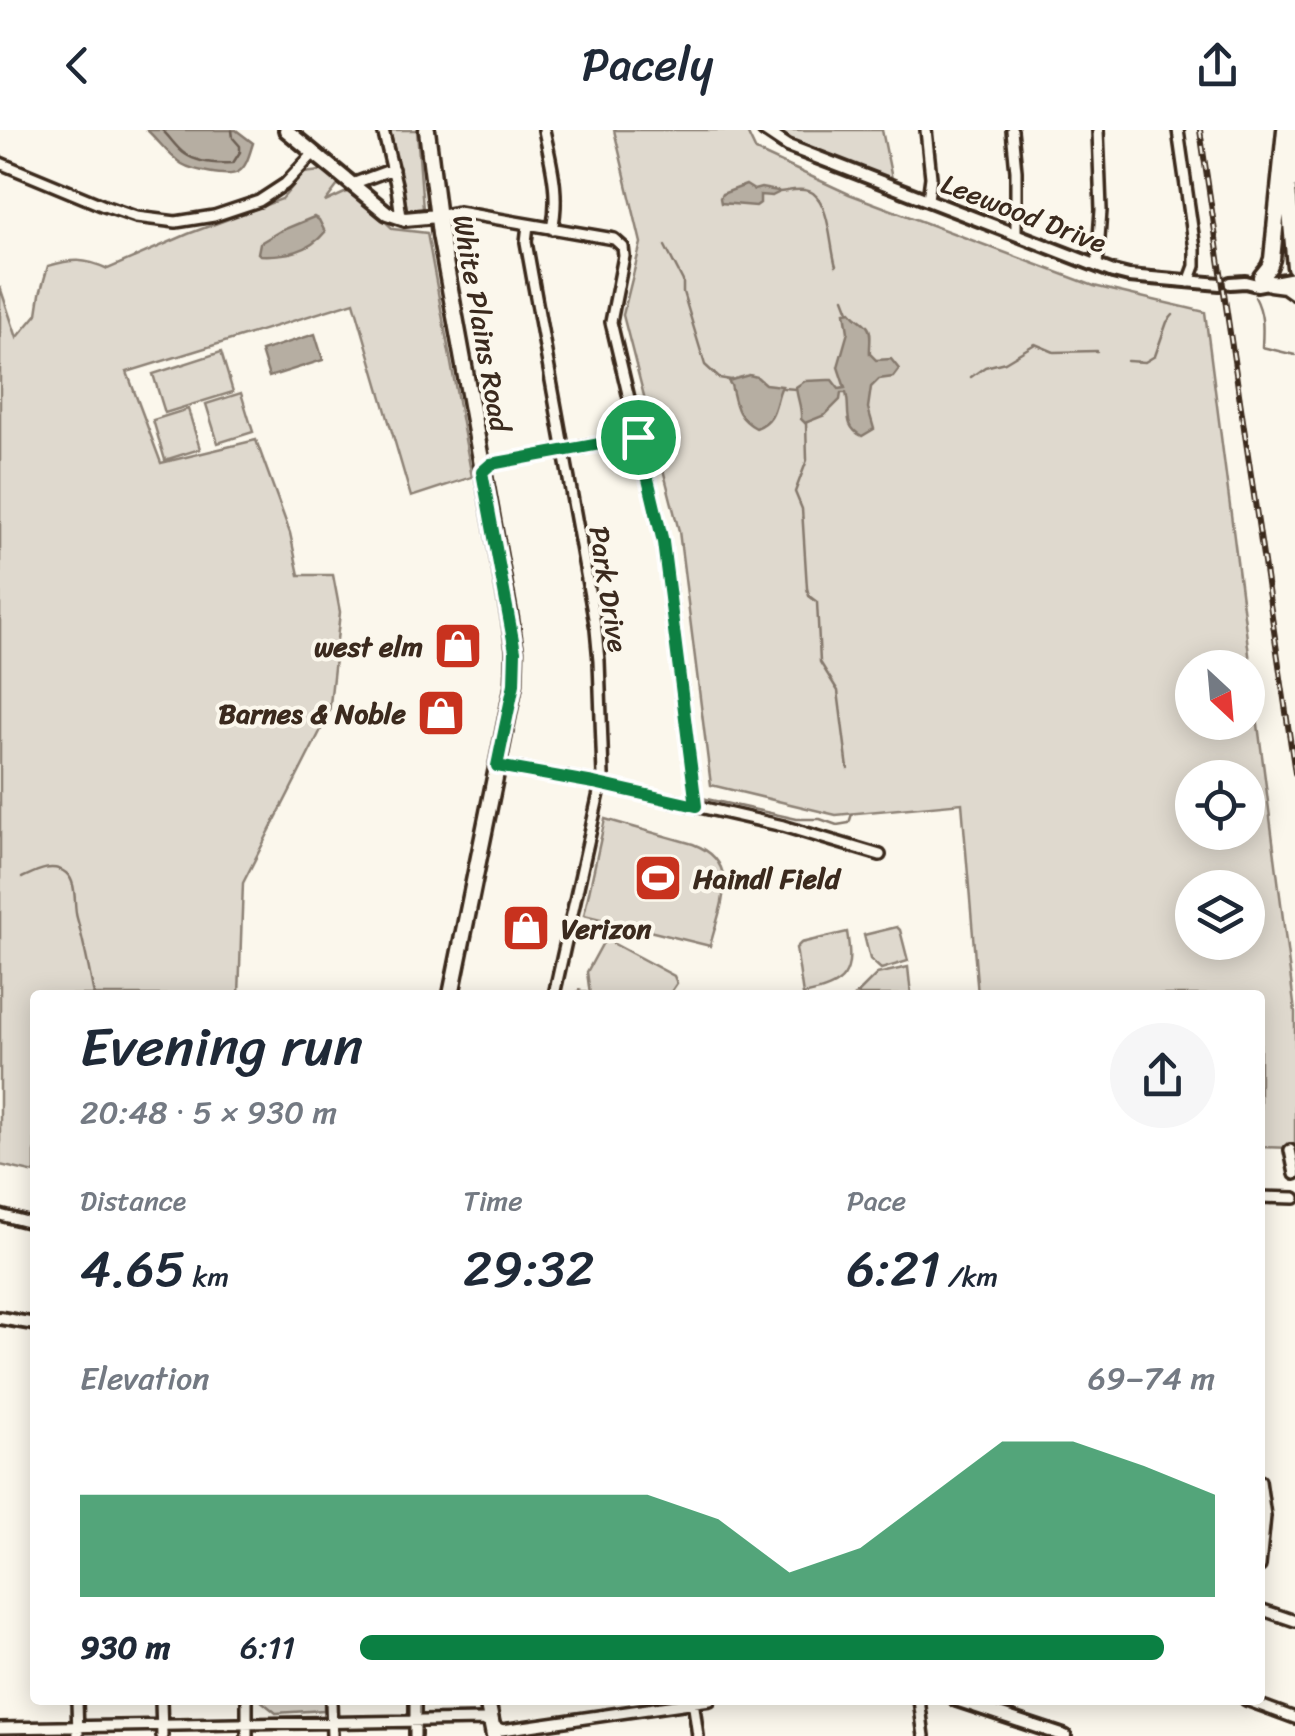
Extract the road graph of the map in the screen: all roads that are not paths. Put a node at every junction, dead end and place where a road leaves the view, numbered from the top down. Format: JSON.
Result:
{"nodes":[{"id":1,"x":286,"y":130,"type":"edge"},
{"id":2,"x":384,"y":130,"type":"edge"},
{"id":3,"x":427,"y":130,"type":"edge"},
{"id":4,"x":544,"y":130,"type":"edge"},
{"id":5,"x":764,"y":130,"type":"edge"},
{"id":6,"x":926,"y":130,"type":"edge"},
{"id":7,"x":1012,"y":130,"type":"edge"},
{"id":8,"x":1098,"y":130,"type":"edge"},
{"id":9,"x":1178,"y":130,"type":"edge"},
{"id":10,"x":1285,"y":130,"type":"edge"},
{"id":11,"x":1294,"y":130,"type":"edge"},
{"id":12,"x":314,"y":153,"type":"junction"},
{"id":13,"x":0,"y":163,"type":"edge"},
{"id":14,"x":393,"y":169,"type":"junction"},
{"id":15,"x":1295,"y":179,"type":"edge"},
{"id":16,"x":352,"y":184,"type":"junction"},
{"id":17,"x":928,"y":200,"type":"junction"},
{"id":18,"x":438,"y":216,"type":"junction"},
{"id":19,"x":401,"y":217,"type":"junction"},
{"id":20,"x":528,"y":225,"type":"junction"},
{"id":21,"x":552,"y":229,"type":"junction"},
{"id":22,"x":1016,"y":234,"type":"junction"},
{"id":23,"x":1195,"y":248,"type":"junction"},
{"id":24,"x":1097,"y":266,"type":"junction"},
{"id":25,"x":1295,"y":272,"type":"edge"},
{"id":26,"x":1266,"y":280,"type":"junction"},
{"id":27,"x":1189,"y":282,"type":"junction"},
{"id":28,"x":1208,"y":284,"type":"junction"},
{"id":29,"x":1295,"y":292,"type":"edge"},
{"id":30,"x":638,"y":437,"type":"junction"},
{"id":31,"x":562,"y":451,"type":"junction"},
{"id":32,"x":482,"y":472,"type":"junction"},
{"id":33,"x":497,"y":766,"type":"junction"},
{"id":34,"x":600,"y":785,"type":"junction"},
{"id":35,"x":696,"y":806,"type":"junction"},
{"id":36,"x":880,"y":855,"type":"dead end"},
{"id":37,"x":452,"y":990,"type":"edge"},
{"id":38,"x":555,"y":990,"type":"edge"},
{"id":39,"x":1290,"y":1150,"type":"dead end"},
{"id":40,"x":1295,"y":1174,"type":"edge"},
{"id":41,"x":1265,"y":1197,"type":"edge"},
{"id":42,"x":1295,"y":1198,"type":"edge"},
{"id":43,"x":0,"y":1215,"type":"edge"},
{"id":44,"x":30,"y":1223,"type":"edge"},
{"id":45,"x":0,"y":1318,"type":"edge"},
{"id":46,"x":30,"y":1323,"type":"edge"},
{"id":47,"x":1265,"y":1611,"type":"edge"},
{"id":48,"x":1295,"y":1621,"type":"edge"},
{"id":49,"x":77,"y":1705,"type":"edge"},
{"id":50,"x":161,"y":1705,"type":"edge"},
{"id":51,"x":246,"y":1705,"type":"edge"},
{"id":52,"x":332,"y":1705,"type":"edge"},
{"id":53,"x":414,"y":1705,"type":"edge"},
{"id":54,"x":488,"y":1705,"type":"edge"},
{"id":55,"x":668,"y":1705,"type":"edge"},
{"id":56,"x":694,"y":1705,"type":"edge"},
{"id":57,"x":919,"y":1705,"type":"edge"},
{"id":58,"x":971,"y":1705,"type":"edge"},
{"id":59,"x":1260,"y":1705,"type":"edge"},
{"id":60,"x":1295,"y":1718,"type":"edge"},
{"id":61,"x":415,"y":1721,"type":"junction"},
{"id":62,"x":332,"y":1723,"type":"junction"},
{"id":63,"x":247,"y":1724,"type":"junction"},
{"id":64,"x":0,"y":1728,"type":"edge"},
{"id":65,"x":493,"y":1730,"type":"edge"},
{"id":66,"x":162,"y":1731,"type":"edge"},
{"id":67,"x":78,"y":1732,"type":"edge"},
{"id":68,"x":247,"y":1736,"type":"edge"},
{"id":69,"x":332,"y":1736,"type":"edge"},
{"id":70,"x":415,"y":1736,"type":"edge"},
{"id":71,"x":698,"y":1736,"type":"edge"},
{"id":72,"x":924,"y":1736,"type":"edge"},
{"id":73,"x":1065,"y":1736,"type":"edge"}],
"edges":[{"from":1,"to":12,"type":"main road"},
{"from":2,"to":14,"type":"street"},
{"from":3,"to":18,"type":"main road","name":"White Plains Road"},
{"from":4,"to":21,"type":"street"},
{"from":5,"to":17,"type":"street","name":"Leewood Drive"},
{"from":6,"to":17,"type":"street"},
{"from":7,"to":22,"type":"street"},
{"from":8,"to":24,"type":"street"},
{"from":9,"to":23,"type":"street"},
{"from":10,"to":25,"type":"main road"},
{"from":10,"to":26,"type":"main road"},
{"from":11,"to":15,"type":"main road"},
{"from":12,"to":13,"type":"street"},
{"from":12,"to":16,"type":"main road"},
{"from":14,"to":16,"type":"street"},
{"from":14,"to":19,"type":"street"},
{"from":16,"to":19,"type":"main road"},
{"from":17,"to":22,"type":"street","name":"Leewood Drive"},
{"from":18,"to":19,"type":"main road"},
{"from":18,"to":20,"type":"street"},
{"from":18,"to":32,"type":"main road","name":"White Plains Road"},
{"from":20,"to":21,"type":"street"},
{"from":20,"to":31,"type":"street","name":"Park Drive"},
{"from":21,"to":30,"type":"street"},
{"from":22,"to":24,"type":"street","name":"Leewood Drive"},
{"from":23,"to":27,"type":"street"},
{"from":23,"to":28,"type":"street"},
{"from":24,"to":27,"type":"street","name":"Leewood Drive"},
{"from":25,"to":26,"type":"street","name":"Leewood Drive"},
{"from":26,"to":28,"type":"street","name":"Leewood Drive"},
{"from":26,"to":29,"type":"main road"},
{"from":27,"to":28,"type":"street","name":"Leewood Drive"},
{"from":30,"to":31,"type":"street"},
{"from":30,"to":35,"type":"street"},
{"from":31,"to":32,"type":"street"},
{"from":31,"to":34,"type":"street","name":"Park Drive"},
{"from":32,"to":33,"type":"main road","name":"White Plains Road"},
{"from":33,"to":34,"type":"street"},
{"from":33,"to":37,"type":"main road","name":"White Plains Road"},
{"from":34,"to":35,"type":"street"},
{"from":34,"to":38,"type":"street","name":"Park Drive"},
{"from":35,"to":36,"type":"street"},
{"from":39,"to":40,"type":"street"},
{"from":41,"to":42,"type":"street"},
{"from":43,"to":44,"type":"street"},
{"from":45,"to":46,"type":"street"},
{"from":47,"to":48,"type":"street"},
{"from":49,"to":67,"type":"street"},
{"from":50,"to":66,"type":"street"},
{"from":51,"to":63,"type":"street"},
{"from":52,"to":62,"type":"street"},
{"from":53,"to":61,"type":"street"},
{"from":54,"to":65,"type":"main road"},
{"from":55,"to":65,"type":"street"},
{"from":56,"to":71,"type":"street"},
{"from":57,"to":72,"type":"street"},
{"from":58,"to":73,"type":"street"},
{"from":59,"to":60,"type":"street"},
{"from":61,"to":62,"type":"street"},
{"from":61,"to":65,"type":"street"},
{"from":61,"to":70,"type":"street"},
{"from":62,"to":63,"type":"street"},
{"from":62,"to":69,"type":"street"},
{"from":63,"to":66,"type":"street"},
{"from":63,"to":68,"type":"street"},
{"from":64,"to":67,"type":"street"},
{"from":66,"to":67,"type":"street"}]}
